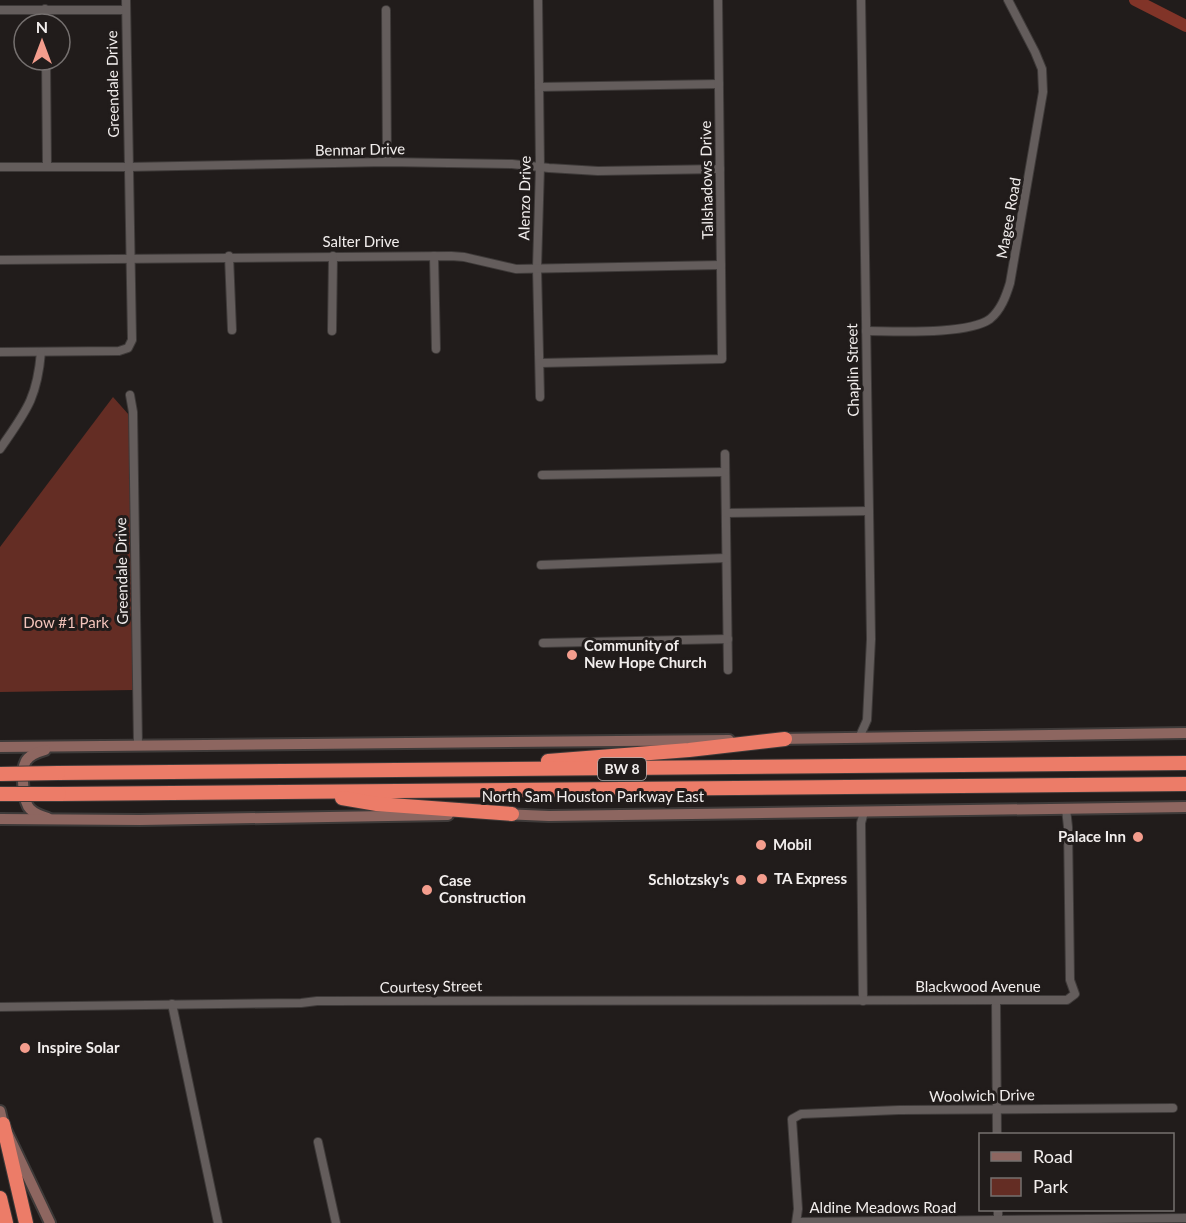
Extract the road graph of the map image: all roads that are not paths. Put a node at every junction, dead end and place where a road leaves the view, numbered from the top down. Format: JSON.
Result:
{"nodes":[{"id":1,"x":126,"y":0,"type":"edge"},
{"id":2,"x":538,"y":0,"type":"edge"},
{"id":3,"x":718,"y":0,"type":"edge"},
{"id":4,"x":861,"y":0,"type":"edge"},
{"id":5,"x":1008,"y":0,"type":"edge"},
{"id":6,"x":45,"y":9,"type":"joint"},
{"id":7,"x":0,"y":10,"type":"edge"},
{"id":8,"x":126,"y":10,"type":"junction"},
{"id":9,"x":386,"y":10,"type":"dead end"},
{"id":10,"x":46,"y":72,"type":"edge"},
{"id":11,"x":719,"y":84,"type":"junction"},
{"id":12,"x":539,"y":87,"type":"junction"},
{"id":13,"x":387,"y":162,"type":"junction"},
{"id":14,"x":0,"y":167,"type":"edge"},
{"id":15,"x":47,"y":167,"type":"junction"},
{"id":16,"x":128,"y":167,"type":"junction"},
{"id":17,"x":540,"y":167,"type":"junction"},
{"id":18,"x":720,"y":169,"type":"junction"},
{"id":19,"x":229,"y":256,"type":"junction"},
{"id":20,"x":333,"y":256,"type":"junction"},
{"id":21,"x":434,"y":256,"type":"junction"},
{"id":22,"x":129,"y":259,"type":"junction"},
{"id":23,"x":0,"y":260,"type":"edge"},
{"id":24,"x":721,"y":265,"type":"junction"},
{"id":25,"x":537,"y":268,"type":"junction"},
{"id":26,"x":232,"y":330,"type":"dead end"},
{"id":27,"x":332,"y":331,"type":"dead end"},
{"id":28,"x":866,"y":331,"type":"junction"},
{"id":29,"x":436,"y":349,"type":"dead end"},
{"id":30,"x":0,"y":352,"type":"edge"},
{"id":31,"x":41,"y":352,"type":"junction"},
{"id":32,"x":540,"y":363,"type":"junction"},
{"id":33,"x":130,"y":395,"type":"dead end"},
{"id":34,"x":540,"y":397,"type":"dead end"},
{"id":35,"x":0,"y":449,"type":"edge"},
{"id":36,"x":725,"y":454,"type":"dead end"},
{"id":37,"x":725,"y":472,"type":"junction"},
{"id":38,"x":543,"y":475,"type":"dead end"},
{"id":39,"x":869,"y":511,"type":"junction"},
{"id":40,"x":726,"y":513,"type":"junction"},
{"id":41,"x":726,"y":558,"type":"junction"},
{"id":42,"x":541,"y":565,"type":"dead end"},
{"id":43,"x":728,"y":639,"type":"junction"},
{"id":44,"x":543,"y":643,"type":"dead end"},
{"id":45,"x":728,"y":670,"type":"dead end"},
{"id":46,"x":1186,"y":733,"type":"edge"},
{"id":47,"x":859,"y":738,"type":"junction"},
{"id":48,"x":785,"y":739,"type":"junction"},
{"id":49,"x":138,"y":746,"type":"junction"},
{"id":50,"x":0,"y":747,"type":"edge"},
{"id":51,"x":63,"y":747,"type":"junction"},
{"id":52,"x":1186,"y":763,"type":"edge"},
{"id":53,"x":300,"y":772,"type":"junction"},
{"id":54,"x":0,"y":774,"type":"edge"},
{"id":55,"x":1186,"y":784,"type":"edge"},
{"id":56,"x":298,"y":792,"type":"junction"},
{"id":57,"x":0,"y":795,"type":"edge"},
{"id":58,"x":1186,"y":807,"type":"edge"},
{"id":59,"x":1066,"y":809,"type":"junction"},
{"id":60,"x":864,"y":812,"type":"junction"},
{"id":61,"x":512,"y":814,"type":"junction"},
{"id":62,"x":0,"y":819,"type":"edge"},
{"id":63,"x":53,"y":819,"type":"junction"},
{"id":64,"x":996,"y":1000,"type":"junction"},
{"id":65,"x":863,"y":1001,"type":"junction"},
{"id":66,"x":172,"y":1004,"type":"junction"},
{"id":67,"x":0,"y":1007,"type":"edge"},
{"id":68,"x":1173,"y":1108,"type":"dead end"},
{"id":69,"x":996,"y":1110,"type":"junction"},
{"id":70,"x":2,"y":1118,"type":"edge"},
{"id":71,"x":997,"y":1133,"type":"edge"},
{"id":72,"x":318,"y":1142,"type":"dead end"},
{"id":73,"x":0,"y":1198,"type":"edge"},
{"id":74,"x":1186,"y":1218,"type":"edge"},
{"id":75,"x":998,"y":1221,"type":"edge"},
{"id":76,"x":6,"y":1223,"type":"edge"},
{"id":77,"x":26,"y":1223,"type":"edge"},
{"id":78,"x":50,"y":1223,"type":"edge"},
{"id":79,"x":218,"y":1223,"type":"edge"},
{"id":80,"x":336,"y":1223,"type":"edge"},
{"id":81,"x":797,"y":1223,"type":"edge"}],
"edges":[{"from":1,"to":8,"type":"street","name":"Greendale Drive"},
{"from":2,"to":12,"type":"street","name":"Alenzo Drive"},
{"from":3,"to":11,"type":"street","name":"Tallshadows Drive"},
{"from":4,"to":28,"type":"street","name":"Chaplin Street"},
{"from":5,"to":28,"type":"street","name":"Magee Road"},
{"from":6,"to":7,"type":"street"},
{"from":6,"to":8,"type":"street"},
{"from":8,"to":16,"type":"street","name":"Greendale Drive"},
{"from":9,"to":13,"type":"street"},
{"from":10,"to":15,"type":"street"},
{"from":11,"to":12,"type":"street"},
{"from":11,"to":18,"type":"street","name":"Tallshadows Drive"},
{"from":12,"to":17,"type":"street","name":"Alenzo Drive"},
{"from":13,"to":16,"type":"street","name":"Benmar Drive"},
{"from":13,"to":17,"type":"street","name":"Benmar Drive"},
{"from":14,"to":15,"type":"street","name":"Benmar Drive"},
{"from":15,"to":16,"type":"street","name":"Benmar Drive"},
{"from":16,"to":22,"type":"street","name":"Greendale Drive"},
{"from":17,"to":18,"type":"street","name":"Benmar Drive"},
{"from":17,"to":25,"type":"street","name":"Alenzo Drive"},
{"from":18,"to":24,"type":"street","name":"Tallshadows Drive"},
{"from":19,"to":20,"type":"street","name":"Salter Drive"},
{"from":19,"to":22,"type":"street","name":"Salter Drive"},
{"from":19,"to":26,"type":"street"},
{"from":20,"to":21,"type":"street","name":"Salter Drive"},
{"from":20,"to":27,"type":"street"},
{"from":21,"to":25,"type":"street","name":"Salter Drive"},
{"from":21,"to":29,"type":"street"},
{"from":22,"to":23,"type":"street","name":"Salter Drive"},
{"from":22,"to":31,"type":"street","name":"Greendale Drive"},
{"from":24,"to":25,"type":"street","name":"Salter Drive"},
{"from":24,"to":32,"type":"street","name":"Tallshadows Drive"},
{"from":25,"to":32,"type":"street","name":"Alenzo Drive"},
{"from":28,"to":39,"type":"street","name":"Chaplin Street"},
{"from":30,"to":31,"type":"street"},
{"from":31,"to":35,"type":"street"},
{"from":32,"to":34,"type":"street","name":"Alenzo Drive"},
{"from":33,"to":49,"type":"street","name":"Greendale Drive"},
{"from":36,"to":37,"type":"street"},
{"from":37,"to":38,"type":"street"},
{"from":37,"to":40,"type":"street"},
{"from":39,"to":40,"type":"street"},
{"from":39,"to":47,"type":"street","name":"Chaplin Street"},
{"from":40,"to":41,"type":"street"},
{"from":41,"to":42,"type":"street"},
{"from":41,"to":43,"type":"street"},
{"from":43,"to":44,"type":"street"},
{"from":43,"to":45,"type":"street"},
{"from":46,"to":47,"type":"main road"},
{"from":47,"to":48,"type":"main road"},
{"from":48,"to":49,"type":"main road"},
{"from":48,"to":53,"type":"highway"},
{"from":49,"to":51,"type":"main road"},
{"from":50,"to":51,"type":"main road"},
{"from":51,"to":63,"type":"main road"},
{"from":52,"to":53,"type":"highway","name":"North Sam Houston Parkway East","number":"BW 8"},
{"from":53,"to":54,"type":"highway","name":"North Sam Houston Parkway East","number":"BW 8","bridge":true},
{"from":55,"to":56,"type":"highway","name":"North Sam Houston Parkway East","number":"BW 8"},
{"from":56,"to":57,"type":"highway","name":"North Sam Houston Parkway East","number":"BW 8","bridge":true},
{"from":56,"to":61,"type":"highway"},
{"from":58,"to":59,"type":"main road","name":"North Sam Houston Parkway East"},
{"from":59,"to":60,"type":"main road","name":"North Sam Houston Parkway East"},
{"from":59,"to":64,"type":"street","name":"Blackwood Avenue"},
{"from":60,"to":61,"type":"main road","name":"North Sam Houston Parkway East"},
{"from":60,"to":65,"type":"street"},
{"from":61,"to":63,"type":"main road","name":"North Sam Houston Parkway East"},
{"from":62,"to":63,"type":"main road","name":"North Sam Houston Parkway East"},
{"from":64,"to":65,"type":"street","name":"Blackwood Avenue"},
{"from":64,"to":69,"type":"street"},
{"from":65,"to":66,"type":"street","name":"Courtesy Street"},
{"from":66,"to":67,"type":"street","name":"Courtesy Street"},
{"from":66,"to":79,"type":"street"},
{"from":68,"to":69,"type":"street","name":"Woolwich Drive"},
{"from":69,"to":71,"type":"street"},
{"from":69,"to":81,"type":"street","name":"Woolwich Drive"},
{"from":70,"to":77,"type":"highway"},
{"from":70,"to":78,"type":"main road"},
{"from":72,"to":80,"type":"street"},
{"from":73,"to":76,"type":"highway"},
{"from":74,"to":75,"type":"street","name":"Aldine Meadows Road"},
{"from":75,"to":81,"type":"street","name":"Aldine Meadows Road"}]}
